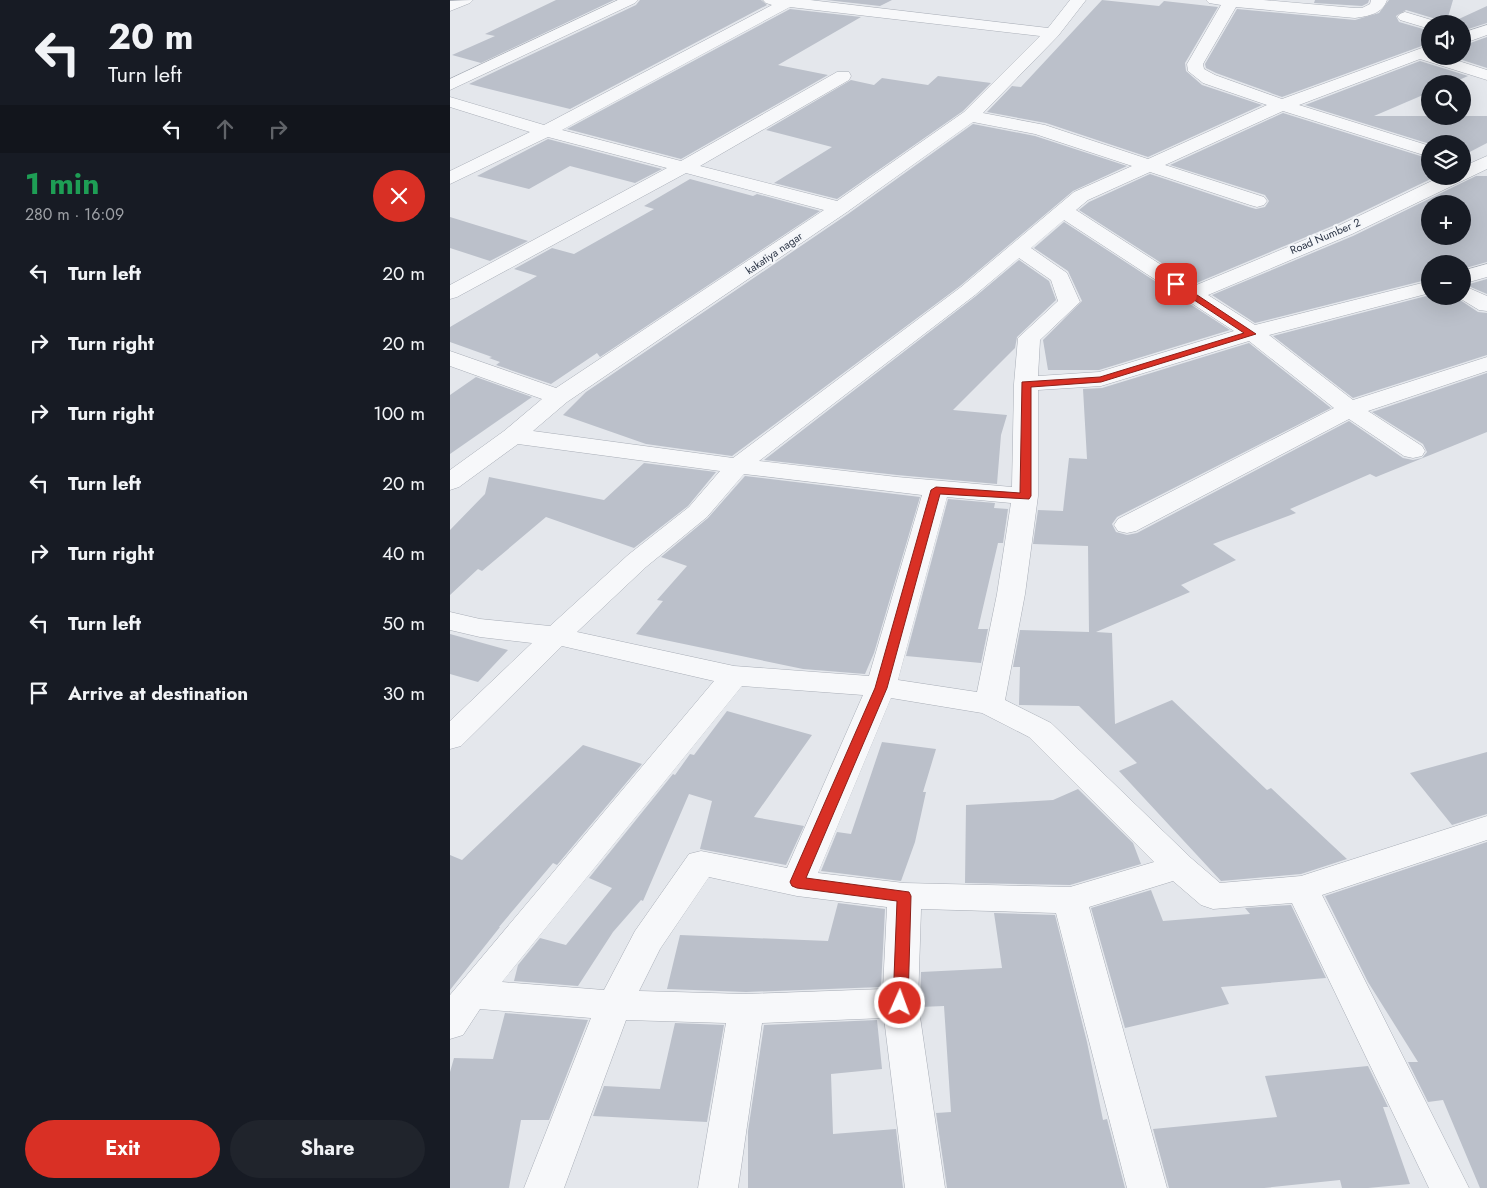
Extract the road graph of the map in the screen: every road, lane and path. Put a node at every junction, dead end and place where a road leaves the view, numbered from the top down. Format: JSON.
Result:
{"nodes":[{"id":1,"x":465,"y":0,"type":"edge"},
{"id":2,"x":630,"y":0,"type":"edge"},
{"id":3,"x":769,"y":0,"type":"edge"},
{"id":4,"x":1078,"y":0,"type":"edge"},
{"id":5,"x":1212,"y":0,"type":"edge"},
{"id":6,"x":1379,"y":0,"type":"edge"},
{"id":7,"x":1231,"y":1,"type":"edge"},
{"id":8,"x":788,"y":2,"type":"junction"},
{"id":9,"x":450,"y":6,"type":"edge"},
{"id":10,"x":1405,"y":17,"type":"dead end"},
{"id":11,"x":1421,"y":21,"type":"edge"},
{"id":12,"x":1487,"y":30,"type":"edge"},
{"id":13,"x":1052,"y":32,"type":"junction"},
{"id":14,"x":1471,"y":34,"type":"edge"},
{"id":15,"x":1421,"y":53,"type":"edge"},
{"id":16,"x":1460,"y":65,"type":"edge"},
{"id":17,"x":1487,"y":75,"type":"edge"},
{"id":18,"x":843,"y":76,"type":"dead end"},
{"id":19,"x":450,"y":85,"type":"edge"},
{"id":20,"x":450,"y":102,"type":"edge"},
{"id":21,"x":1282,"y":105,"type":"junction"},
{"id":22,"x":970,"y":116,"type":"junction"},
{"id":23,"x":546,"y":131,"type":"junction"},
{"id":24,"x":1421,"y":149,"type":"edge"},
{"id":25,"x":684,"y":166,"type":"junction"},
{"id":26,"x":1150,"y":166,"type":"junction"},
{"id":27,"x":450,"y":178,"type":"edge"},
{"id":28,"x":1437,"y":185,"type":"edge"},
{"id":29,"x":1257,"y":201,"type":"dead end"},
{"id":30,"x":840,"y":208,"type":"junction"},
{"id":31,"x":1064,"y":211,"type":"junction"},
{"id":32,"x":1019,"y":249,"type":"junction"},
{"id":33,"x":1487,"y":270,"type":"edge"},
{"id":34,"x":1471,"y":275,"type":"edge"},
{"id":35,"x":1421,"y":289,"type":"edge"},
{"id":36,"x":450,"y":292,"type":"edge"},
{"id":37,"x":1192,"y":294,"type":"junction"},
{"id":38,"x":1471,"y":296,"type":"edge"},
{"id":39,"x":1487,"y":305,"type":"edge"},
{"id":40,"x":1252,"y":334,"type":"junction"},
{"id":41,"x":450,"y":358,"type":"edge"},
{"id":42,"x":1487,"y":364,"type":"edge"},
{"id":43,"x":1026,"y":384,"type":"junction"},
{"id":44,"x":559,"y":397,"type":"junction"},
{"id":45,"x":1350,"y":409,"type":"junction"},
{"id":46,"x":513,"y":436,"type":"junction"},
{"id":47,"x":1413,"y":451,"type":"dead end"},
{"id":48,"x":738,"y":466,"type":"junction"},
{"id":49,"x":450,"y":482,"type":"edge"},
{"id":50,"x":936,"y":490,"type":"junction"},
{"id":51,"x":1025,"y":496,"type":"junction"},
{"id":52,"x":1127,"y":524,"type":"dead end"},
{"id":53,"x":450,"y":621,"type":"edge"},
{"id":54,"x":556,"y":636,"type":"junction"},
{"id":55,"x":734,"y":676,"type":"junction"},
{"id":56,"x":881,"y":688,"type":"junction"},
{"id":57,"x":989,"y":704,"type":"junction"},
{"id":58,"x":450,"y":739,"type":"edge"},
{"id":59,"x":1487,"y":828,"type":"edge"},
{"id":60,"x":1179,"y":867,"type":"junction"},
{"id":61,"x":797,"y":882,"type":"junction"},
{"id":62,"x":1302,"y":889,"type":"junction"},
{"id":63,"x":904,"y":896,"type":"junction"},
{"id":64,"x":1070,"y":900,"type":"junction"},
{"id":65,"x":471,"y":994,"type":"junction"},
{"id":66,"x":900,"y":1003,"type":"junction"},
{"id":67,"x":614,"y":1005,"type":"junction"},
{"id":68,"x":746,"y":1009,"type":"junction"},
{"id":69,"x":450,"y":1024,"type":"edge"},
{"id":70,"x":544,"y":1188,"type":"edge"},
{"id":71,"x":718,"y":1188,"type":"edge"},
{"id":72,"x":925,"y":1188,"type":"edge"},
{"id":73,"x":1147,"y":1188,"type":"edge"},
{"id":74,"x":1449,"y":1188,"type":"edge"}],
"edges":[{"from":1,"to":9,"type":"street"},
{"from":2,"to":19,"type":"street"},
{"from":3,"to":8,"type":"street"},
{"from":4,"to":13,"type":"street","name":"kakatiya nagar"},
{"from":5,"to":7,"type":"street"},
{"from":6,"to":7,"type":"street"},
{"from":7,"to":21,"type":"street"},
{"from":8,"to":13,"type":"street"},
{"from":8,"to":23,"type":"street"},
{"from":10,"to":11,"type":"street"},
{"from":12,"to":14,"type":"street"},
{"from":13,"to":22,"type":"street","name":"kakatiya nagar"},
{"from":15,"to":21,"type":"street"},
{"from":16,"to":17,"type":"street"},
{"from":18,"to":25,"type":"street"},
{"from":20,"to":23,"type":"street"},
{"from":21,"to":24,"type":"street"},
{"from":21,"to":26,"type":"street"},
{"from":22,"to":26,"type":"street"},
{"from":22,"to":30,"type":"street","name":"kakatiya nagar"},
{"from":23,"to":25,"type":"street"},
{"from":23,"to":27,"type":"street"},
{"from":25,"to":30,"type":"street"},
{"from":25,"to":36,"type":"street"},
{"from":26,"to":29,"type":"street"},
{"from":26,"to":31,"type":"street"},
{"from":28,"to":37,"type":"street","name":"Road Number 2"},
{"from":30,"to":44,"type":"street","name":"kakatiya nagar"},
{"from":31,"to":32,"type":"street"},
{"from":31,"to":37,"type":"street"},
{"from":32,"to":43,"type":"street"},
{"from":32,"to":48,"type":"street"},
{"from":33,"to":34,"type":"street"},
{"from":35,"to":40,"type":"street"},
{"from":37,"to":40,"type":"street"},
{"from":38,"to":39,"type":"street"},
{"from":40,"to":43,"type":"street"},
{"from":40,"to":45,"type":"street"},
{"from":41,"to":44,"type":"street"},
{"from":42,"to":45,"type":"street"},
{"from":43,"to":51,"type":"street"},
{"from":44,"to":46,"type":"street","name":"kakatiya nagar"},
{"from":45,"to":47,"type":"street"},
{"from":45,"to":52,"type":"street"},
{"from":46,"to":48,"type":"street"},
{"from":46,"to":49,"type":"street","name":"kakatiya nagar"},
{"from":48,"to":50,"type":"street"},
{"from":48,"to":54,"type":"street"},
{"from":50,"to":51,"type":"street"},
{"from":50,"to":56,"type":"street"},
{"from":51,"to":57,"type":"street"},
{"from":53,"to":54,"type":"street"},
{"from":54,"to":55,"type":"street"},
{"from":54,"to":58,"type":"street"},
{"from":55,"to":56,"type":"street"},
{"from":55,"to":65,"type":"street"},
{"from":56,"to":57,"type":"street"},
{"from":56,"to":61,"type":"street"},
{"from":57,"to":60,"type":"street"},
{"from":59,"to":62,"type":"street"},
{"from":60,"to":62,"type":"street"},
{"from":60,"to":64,"type":"street"},
{"from":61,"to":63,"type":"street"},
{"from":61,"to":67,"type":"street"},
{"from":62,"to":74,"type":"street"},
{"from":63,"to":64,"type":"street"},
{"from":63,"to":66,"type":"street"},
{"from":64,"to":73,"type":"street"},
{"from":65,"to":67,"type":"street"},
{"from":65,"to":69,"type":"street"},
{"from":66,"to":68,"type":"street"},
{"from":66,"to":72,"type":"street"},
{"from":67,"to":68,"type":"street"},
{"from":67,"to":70,"type":"street"},
{"from":68,"to":71,"type":"street"}]}
